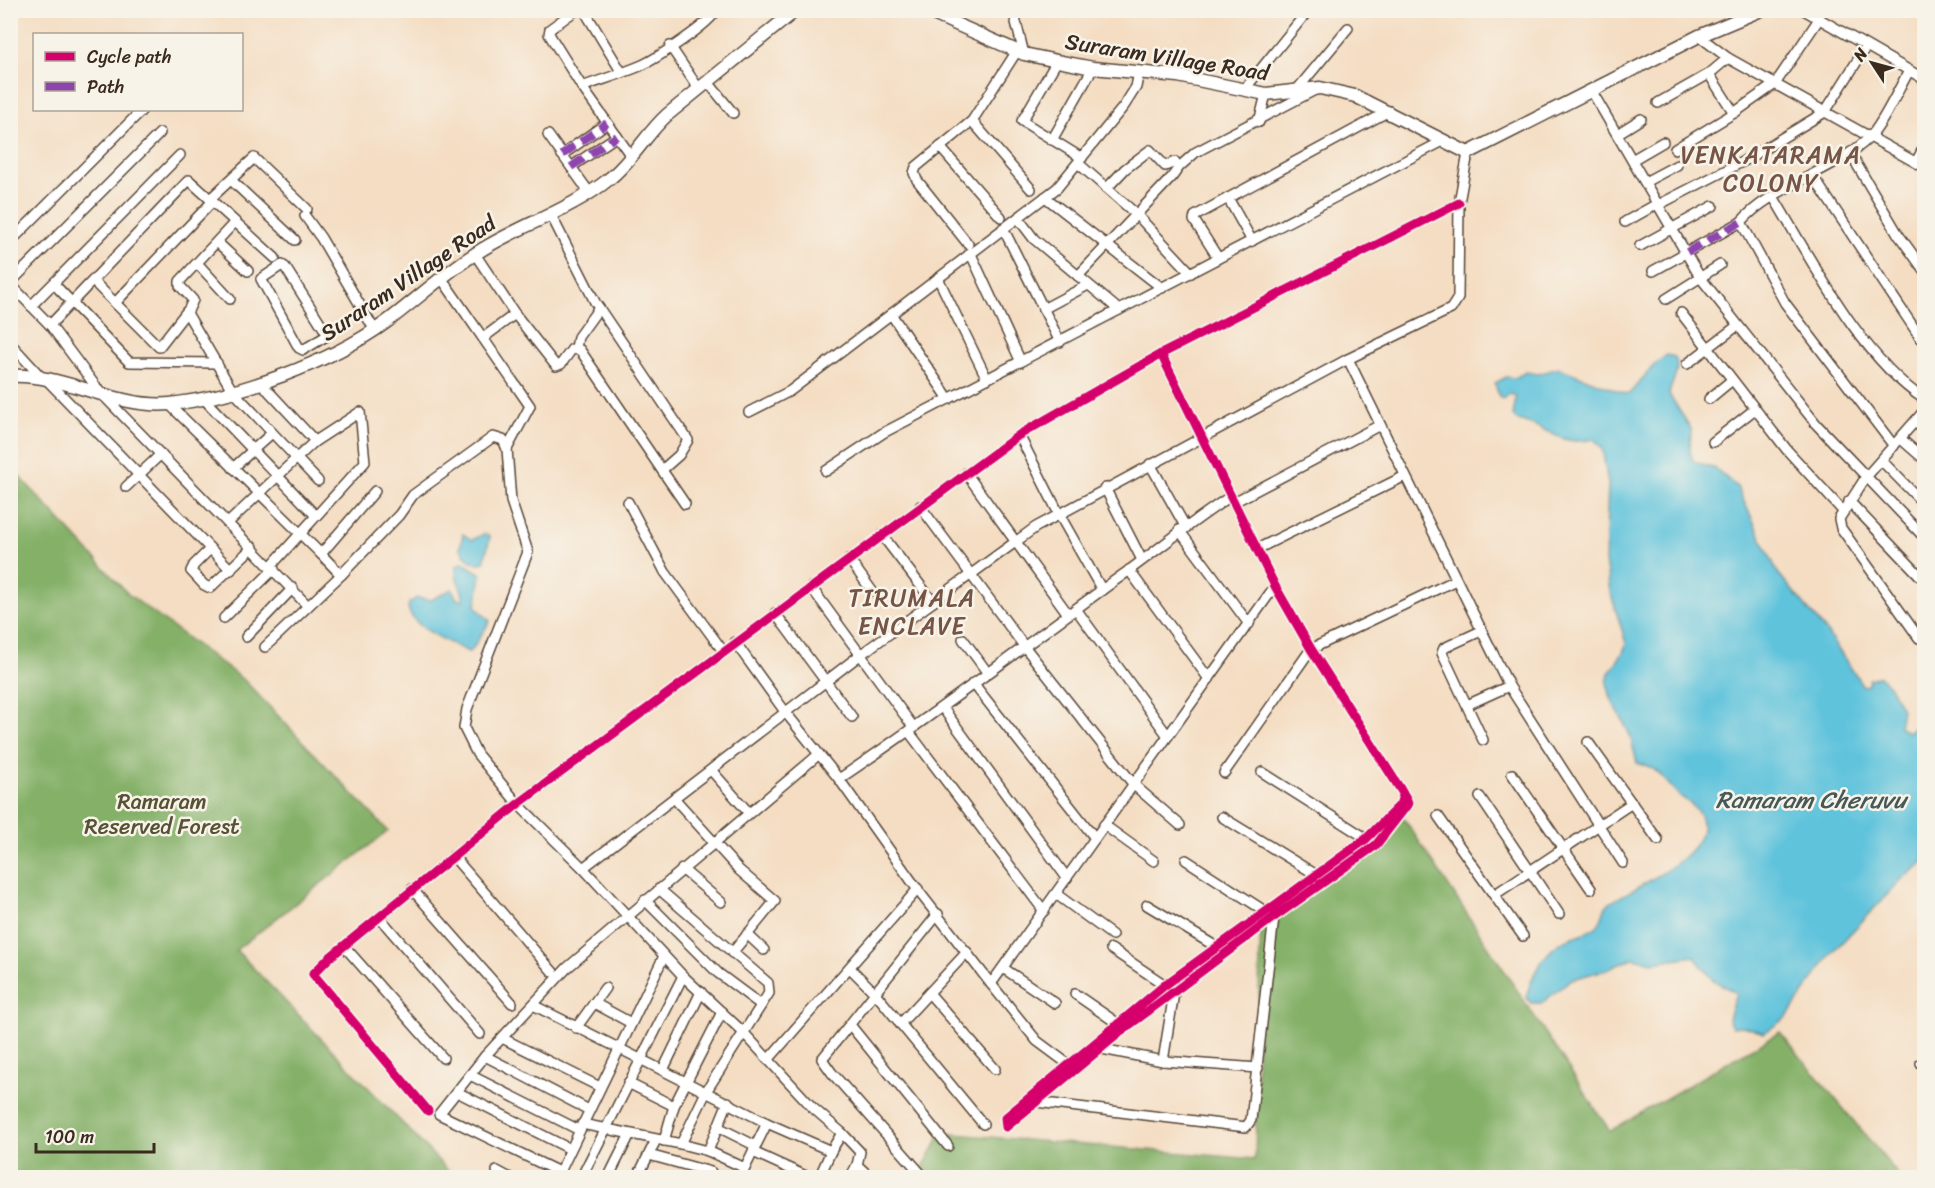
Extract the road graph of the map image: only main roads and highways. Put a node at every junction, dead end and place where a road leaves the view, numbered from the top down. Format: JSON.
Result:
{"nodes":[{"id":1,"x":795,"y":10,"type":"edge"},
{"id":2,"x":924,"y":10,"type":"edge"},
{"id":3,"x":1761,"y":10,"type":"edge"},
{"id":4,"x":1743,"y":14,"type":"edge"},
{"id":5,"x":10,"y":376,"type":"edge"}],
"edges":[{"from":1,"to":5,"type":"main road","name":"Suraram Village Road"},
{"from":2,"to":4,"type":"main road","name":"Suraram Village Road"},
{"from":3,"to":4,"type":"main road"}]}
